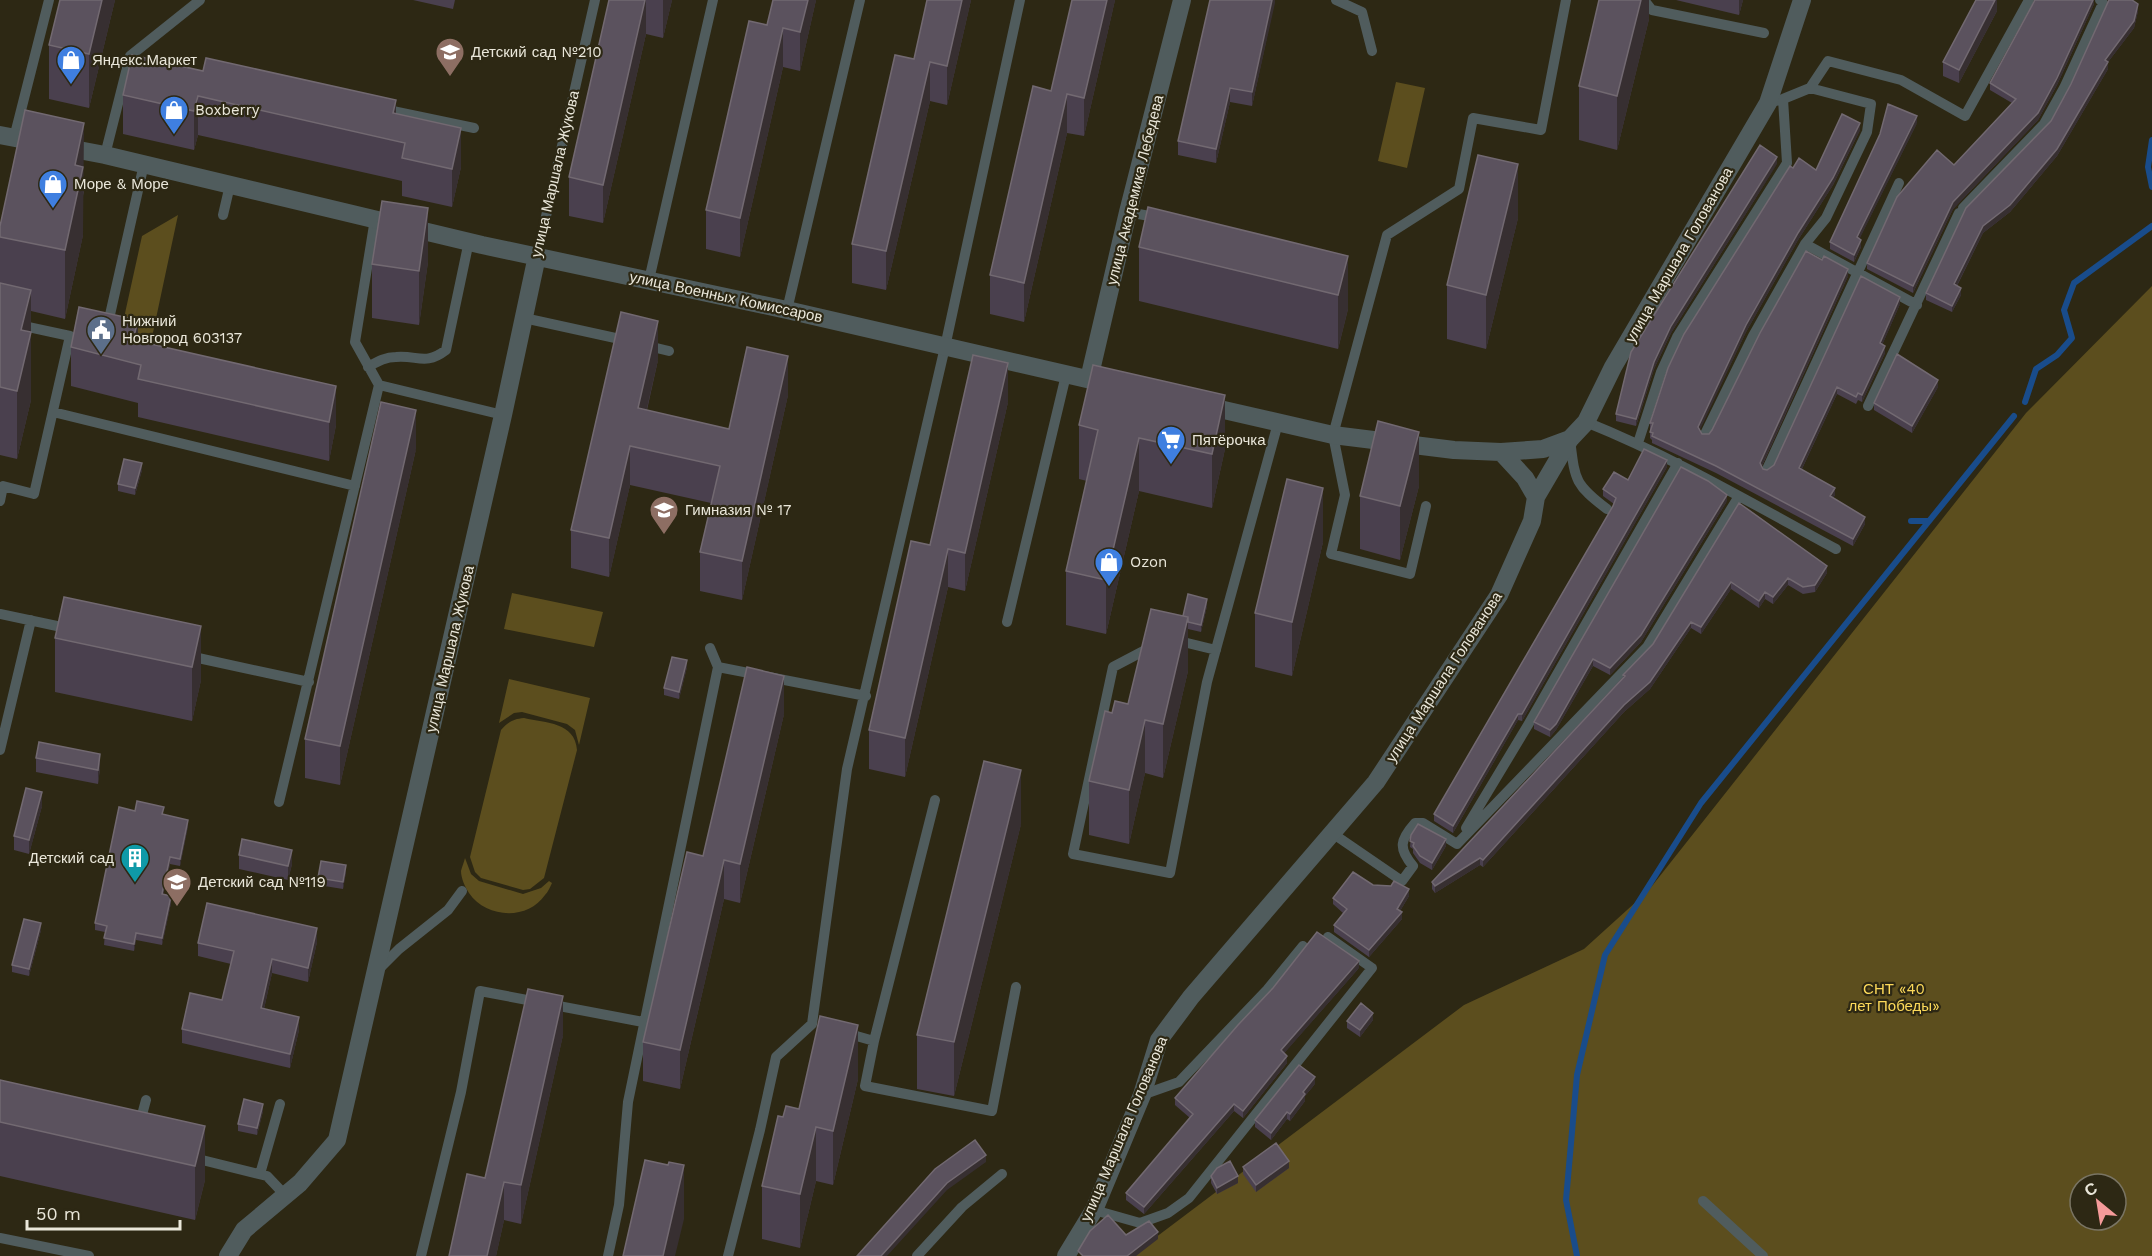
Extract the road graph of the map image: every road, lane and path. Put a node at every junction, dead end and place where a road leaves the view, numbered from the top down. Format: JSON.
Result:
{"nodes":[{"id":1,"x":49,"y":0,"type":"edge"},
{"id":2,"x":200,"y":0,"type":"edge"},
{"id":3,"x":595,"y":0,"type":"edge"},
{"id":4,"x":713,"y":0,"type":"edge"},
{"id":5,"x":860,"y":0,"type":"edge"},
{"id":6,"x":1020,"y":0,"type":"edge"},
{"id":7,"x":1182,"y":0,"type":"edge"},
{"id":8,"x":1336,"y":0,"type":"edge"},
{"id":9,"x":1566,"y":0,"type":"edge"},
{"id":10,"x":1644,"y":0,"type":"edge"},
{"id":11,"x":1802,"y":0,"type":"edge"},
{"id":12,"x":2029,"y":0,"type":"edge"},
{"id":13,"x":2100,"y":0,"type":"edge"},
{"id":14,"x":1764,"y":33,"type":"dead end"},
{"id":15,"x":1372,"y":51,"type":"dead end"},
{"id":16,"x":130,"y":56,"type":"junction"},
{"id":17,"x":142,"y":59,"type":"edge"},
{"id":18,"x":1810,"y":88,"type":"junction"},
{"id":19,"x":1775,"y":101,"type":"junction"},
{"id":20,"x":371,"y":106,"type":"edge"},
{"id":21,"x":474,"y":128,"type":"dead end"},
{"id":22,"x":4,"y":138,"type":"edge"},
{"id":23,"x":105,"y":155,"type":"junction"},
{"id":24,"x":144,"y":165,"type":"junction"},
{"id":25,"x":1899,"y":183,"type":"dead end"},
{"id":26,"x":230,"y":185,"type":"junction"},
{"id":27,"x":1128,"y":212,"type":"junction"},
{"id":28,"x":223,"y":215,"type":"dead end"},
{"id":29,"x":375,"y":219,"type":"junction"},
{"id":30,"x":1173,"y":221,"type":"edge"},
{"id":31,"x":469,"y":242,"type":"junction"},
{"id":32,"x":1805,"y":244,"type":"junction"},
{"id":33,"x":537,"y":256,"type":"junction"},
{"id":34,"x":1858,"y":274,"type":"junction"},
{"id":35,"x":649,"y":280,"type":"junction"},
{"id":36,"x":1917,"y":305,"type":"junction"},
{"id":37,"x":787,"y":310,"type":"junction"},
{"id":38,"x":524,"y":318,"type":"junction"},
{"id":39,"x":0,"y":321,"type":"edge"},
{"id":40,"x":105,"y":333,"type":"edge"},
{"id":41,"x":945,"y":347,"type":"junction"},
{"id":42,"x":669,"y":351,"type":"dead end"},
{"id":43,"x":368,"y":367,"type":"junction"},
{"id":44,"x":1066,"y":375,"type":"junction"},
{"id":45,"x":1089,"y":380,"type":"junction"},
{"id":46,"x":379,"y":385,"type":"junction"},
{"id":47,"x":1134,"y":390,"type":"edge"},
{"id":48,"x":1189,"y":403,"type":"edge"},
{"id":49,"x":1868,"y":406,"type":"dead end"},
{"id":50,"x":52,"y":412,"type":"junction"},
{"id":51,"x":503,"y":415,"type":"junction"},
{"id":52,"x":1586,"y":422,"type":"junction"},
{"id":53,"x":1278,"y":423,"type":"junction"},
{"id":54,"x":1705,"y":434,"type":"edge"},
{"id":55,"x":1333,"y":435,"type":"junction"},
{"id":56,"x":1570,"y":439,"type":"junction"},
{"id":57,"x":1638,"y":443,"type":"junction"},
{"id":58,"x":1501,"y":452,"type":"junction"},
{"id":59,"x":1678,"y":463,"type":"junction"},
{"id":60,"x":1767,"y":469,"type":"edge"},
{"id":61,"x":2,"y":486,"type":"edge"},
{"id":62,"x":355,"y":486,"type":"junction"},
{"id":63,"x":1536,"y":496,"type":"junction"},
{"id":64,"x":1738,"y":496,"type":"junction"},
{"id":65,"x":0,"y":501,"type":"edge"},
{"id":66,"x":1426,"y":506,"type":"dead end"},
{"id":67,"x":1607,"y":509,"type":"dead end"},
{"id":68,"x":1836,"y":549,"type":"dead end"},
{"id":69,"x":0,"y":614,"type":"edge"},
{"id":70,"x":31,"y":620,"type":"junction"},
{"id":71,"x":1007,"y":622,"type":"dead end"},
{"id":72,"x":81,"y":632,"type":"edge"},
{"id":73,"x":710,"y":648,"type":"dead end"},
{"id":74,"x":1216,"y":650,"type":"junction"},
{"id":75,"x":179,"y":653,"type":"edge"},
{"id":76,"x":718,"y":667,"type":"junction"},
{"id":77,"x":309,"y":682,"type":"junction"},
{"id":78,"x":866,"y":696,"type":"junction"},
{"id":79,"x":0,"y":750,"type":"edge"},
{"id":80,"x":934,"y":800,"type":"dead end"},
{"id":81,"x":279,"y":802,"type":"dead end"},
{"id":82,"x":1332,"y":832,"type":"junction"},
{"id":83,"x":1457,"y":844,"type":"junction"},
{"id":84,"x":462,"y":891,"type":"dead end"},
{"id":85,"x":1328,"y":936,"type":"edge"},
{"id":86,"x":1303,"y":946,"type":"edge"},
{"id":87,"x":376,"y":973,"type":"junction"},
{"id":88,"x":1016,"y":987,"type":"dead end"},
{"id":89,"x":643,"y":1022,"type":"junction"},
{"id":90,"x":823,"y":1027,"type":"junction"},
{"id":91,"x":874,"y":1041,"type":"junction"},
{"id":92,"x":1142,"y":1095,"type":"junction"},
{"id":93,"x":146,"y":1100,"type":"dead end"},
{"id":94,"x":280,"y":1104,"type":"dead end"},
{"id":95,"x":137,"y":1133,"type":"edge"},
{"id":96,"x":180,"y":1155,"type":"edge"},
{"id":97,"x":260,"y":1174,"type":"junction"},
{"id":98,"x":1002,"y":1174,"type":"dead end"},
{"id":99,"x":285,"y":1195,"type":"junction"},
{"id":100,"x":1703,"y":1202,"type":"dead end"},
{"id":101,"x":1094,"y":1210,"type":"junction"},
{"id":102,"x":0,"y":1238,"type":"edge"},
{"id":103,"x":89,"y":1256,"type":"edge"},
{"id":104,"x":228,"y":1256,"type":"edge"},
{"id":105,"x":421,"y":1256,"type":"edge"},
{"id":106,"x":608,"y":1256,"type":"edge"},
{"id":107,"x":730,"y":1256,"type":"edge"},
{"id":108,"x":916,"y":1256,"type":"edge"},
{"id":109,"x":1066,"y":1256,"type":"edge"},
{"id":110,"x":1763,"y":1256,"type":"edge"}],
"edges":[{"from":1,"to":22,"type":"lane"},
{"from":2,"to":16,"type":"lane"},
{"from":3,"to":33,"type":"lane","name":"улица Маршала Жукова"},
{"from":4,"to":35,"type":"lane"},
{"from":5,"to":37,"type":"lane"},
{"from":6,"to":41,"type":"lane"},
{"from":7,"to":27,"type":"street","name":"улица Академика Лебедева"},
{"from":8,"to":15,"type":"lane"},
{"from":9,"to":55,"type":"lane"},
{"from":10,"to":14,"type":"lane"},
{"from":11,"to":19,"type":"street","name":"улица Маршала Голованова"},
{"from":12,"to":18,"type":"lane"},
{"from":13,"to":36,"type":"lane"},
{"from":16,"to":17,"type":"lane"},
{"from":16,"to":23,"type":"lane"},
{"from":18,"to":19,"type":"lane"},
{"from":18,"to":32,"type":"lane"},
{"from":19,"to":52,"type":"street","name":"улица Маршала Голованова"},
{"from":19,"to":57,"type":"lane"},
{"from":20,"to":21,"type":"lane"},
{"from":22,"to":23,"type":"street","name":"улица Военных Комиссаров"},
{"from":23,"to":24,"type":"street","name":"улица Военных Комиссаров"},
{"from":24,"to":26,"type":"street","name":"улица Военных Комиссаров"},
{"from":24,"to":40,"type":"lane"},
{"from":25,"to":34,"type":"lane"},
{"from":26,"to":28,"type":"lane"},
{"from":26,"to":29,"type":"street","name":"улица Военных Комиссаров"},
{"from":27,"to":30,"type":"lane"},
{"from":27,"to":45,"type":"street","name":"улица Академика Лебедева"},
{"from":29,"to":31,"type":"street","name":"улица Военных Комиссаров"},
{"from":29,"to":43,"type":"lane"},
{"from":31,"to":33,"type":"street","name":"улица Военных Комиссаров"},
{"from":31,"to":43,"type":"lane"},
{"from":32,"to":34,"type":"lane"},
{"from":32,"to":54,"type":"lane"},
{"from":33,"to":35,"type":"street","name":"улица Военных Комиссаров"},
{"from":33,"to":38,"type":"street","name":"улица Маршала Жукова"},
{"from":34,"to":36,"type":"lane"},
{"from":34,"to":60,"type":"lane"},
{"from":35,"to":37,"type":"street","name":"улица Военных Комиссаров"},
{"from":36,"to":49,"type":"lane"},
{"from":37,"to":41,"type":"street","name":"улица Военных Комиссаров"},
{"from":38,"to":42,"type":"lane"},
{"from":38,"to":51,"type":"street","name":"улица Маршала Жукова"},
{"from":39,"to":50,"type":"lane"},
{"from":41,"to":44,"type":"street","name":"улица Военных Комиссаров"},
{"from":41,"to":78,"type":"lane"},
{"from":43,"to":46,"type":"lane"},
{"from":44,"to":45,"type":"street","name":"улица Военных Комиссаров"},
{"from":44,"to":71,"type":"lane"},
{"from":45,"to":47,"type":"street","name":"улица Военных Комиссаров"},
{"from":46,"to":51,"type":"lane"},
{"from":46,"to":62,"type":"lane"},
{"from":48,"to":53,"type":"street"},
{"from":50,"to":61,"type":"lane"},
{"from":50,"to":62,"type":"lane"},
{"from":51,"to":87,"type":"street","name":"улица Маршала Жукова"},
{"from":52,"to":56,"type":"street","name":"улица Маршала Голованова"},
{"from":52,"to":57,"type":"lane"},
{"from":53,"to":55,"type":"street"},
{"from":53,"to":74,"type":"lane"},
{"from":55,"to":58,"type":"street"},
{"from":55,"to":66,"type":"lane"},
{"from":56,"to":58,"type":"street"},
{"from":56,"to":63,"type":"street","name":"улица Маршала Голованова"},
{"from":56,"to":67,"type":"lane"},
{"from":57,"to":59,"type":"lane"},
{"from":58,"to":63,"type":"street"},
{"from":59,"to":64,"type":"lane"},
{"from":59,"to":83,"type":"lane"},
{"from":61,"to":65,"type":"lane"},
{"from":62,"to":77,"type":"lane"},
{"from":63,"to":82,"type":"street","name":"улица Маршала Голованова"},
{"from":64,"to":68,"type":"lane"},
{"from":64,"to":83,"type":"lane"},
{"from":69,"to":70,"type":"lane"},
{"from":70,"to":72,"type":"lane"},
{"from":70,"to":79,"type":"lane"},
{"from":73,"to":76,"type":"lane"},
{"from":74,"to":74,"type":"lane"},
{"from":75,"to":77,"type":"lane"},
{"from":76,"to":78,"type":"lane"},
{"from":76,"to":89,"type":"lane"},
{"from":77,"to":81,"type":"lane"},
{"from":78,"to":90,"type":"lane"},
{"from":80,"to":91,"type":"lane"},
{"from":82,"to":83,"type":"lane"},
{"from":82,"to":92,"type":"street","name":"улица Маршала Голованова"},
{"from":84,"to":87,"type":"lane"},
{"from":85,"to":101,"type":"lane"},
{"from":86,"to":92,"type":"lane"},
{"from":87,"to":99,"type":"street","name":"улица Маршала Жукова"},
{"from":88,"to":91,"type":"lane"},
{"from":89,"to":105,"type":"lane"},
{"from":89,"to":106,"type":"lane"},
{"from":90,"to":91,"type":"lane"},
{"from":90,"to":107,"type":"lane"},
{"from":92,"to":101,"type":"street","name":"улица Маршала Голованова"},
{"from":93,"to":95,"type":"lane"},
{"from":94,"to":97,"type":"lane"},
{"from":96,"to":97,"type":"lane"},
{"from":97,"to":99,"type":"lane"},
{"from":98,"to":108,"type":"lane"},
{"from":99,"to":104,"type":"street","name":"улица Маршала Жукова"},
{"from":100,"to":110,"type":"lane"},
{"from":101,"to":109,"type":"street","name":"улица Маршала Голованова"},
{"from":102,"to":103,"type":"lane"}]}
